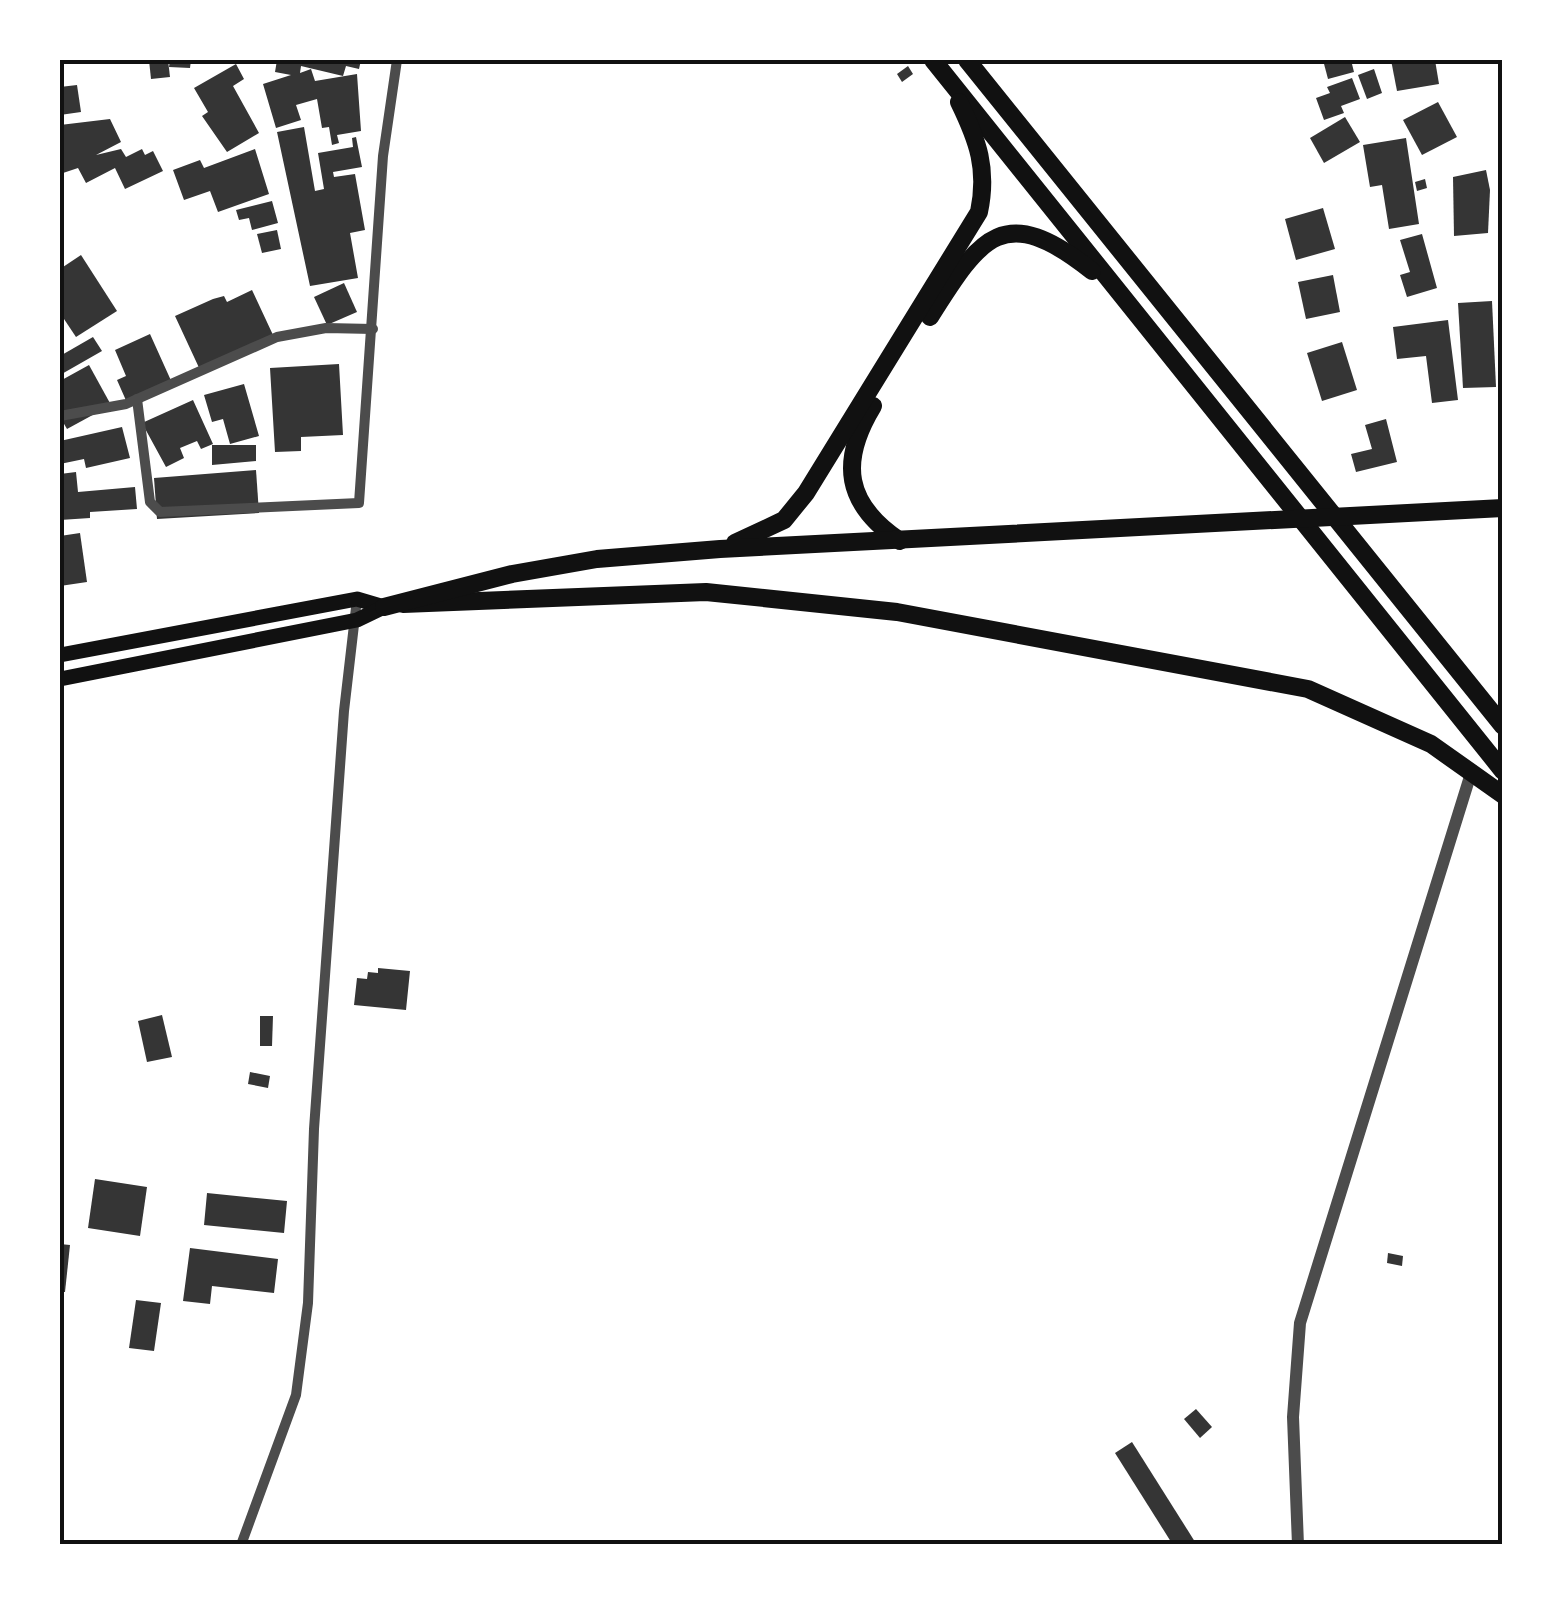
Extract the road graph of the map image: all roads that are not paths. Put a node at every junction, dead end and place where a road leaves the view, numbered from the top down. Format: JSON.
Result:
{"nodes":[{"id":1,"x":397,"y":60,"type":"edge"},
{"id":2,"x":934,"y":60,"type":"edge"},
{"id":3,"x":967,"y":60,"type":"edge"},
{"id":4,"x":946,"y":75,"type":"junction"},
{"id":5,"x":1116,"y":289,"type":"junction"},
{"id":6,"x":373,"y":329,"type":"junction"},
{"id":7,"x":136,"y":399,"type":"junction"},
{"id":8,"x":60,"y":416,"type":"edge"},
{"id":9,"x":1503,"y":508,"type":"edge"},
{"id":10,"x":900,"y":542,"type":"junction"},
{"id":11,"x":720,"y":549,"type":"junction"},
{"id":12,"x":357,"y":599,"type":"junction"},
{"id":13,"x":394,"y":605,"type":"junction"},
{"id":14,"x":357,"y":620,"type":"junction"},
{"id":15,"x":60,"y":656,"type":"edge"},
{"id":16,"x":60,"y":680,"type":"edge"},
{"id":17,"x":1469,"y":685,"type":"junction"},
{"id":18,"x":1503,"y":706,"type":"edge"},
{"id":19,"x":1503,"y":726,"type":"edge"},
{"id":20,"x":1472,"y":770,"type":"junction"},
{"id":21,"x":1503,"y":771,"type":"edge"},
{"id":22,"x":1503,"y":795,"type":"edge"},
{"id":23,"x":241,"y":1545,"type":"edge"},
{"id":24,"x":1298,"y":1545,"type":"edge"}],
"edges":[{"from":1,"to":6,"type":"street"},
{"from":2,"to":4,"type":"highway"},
{"from":3,"to":17,"type":"highway"},
{"from":4,"to":5,"type":"highway"},
{"from":4,"to":11,"type":"highway"},
{"from":5,"to":10,"type":"highway"},
{"from":5,"to":21,"type":"highway"},
{"from":6,"to":7,"type":"street"},
{"from":6,"to":7,"type":"street"},
{"from":7,"to":8,"type":"street"},
{"from":9,"to":10,"type":"highway"},
{"from":10,"to":11,"type":"highway"},
{"from":11,"to":13,"type":"highway"},
{"from":12,"to":13,"type":"main road"},
{"from":12,"to":14,"type":"street"},
{"from":12,"to":15,"type":"main road"},
{"from":13,"to":14,"type":"main road"},
{"from":13,"to":20,"type":"highway"},
{"from":14,"to":16,"type":"main road"},
{"from":14,"to":23,"type":"street"},
{"from":17,"to":18,"type":"highway"},
{"from":17,"to":19,"type":"highway"},
{"from":20,"to":22,"type":"highway"},
{"from":20,"to":24,"type":"street"}]}
